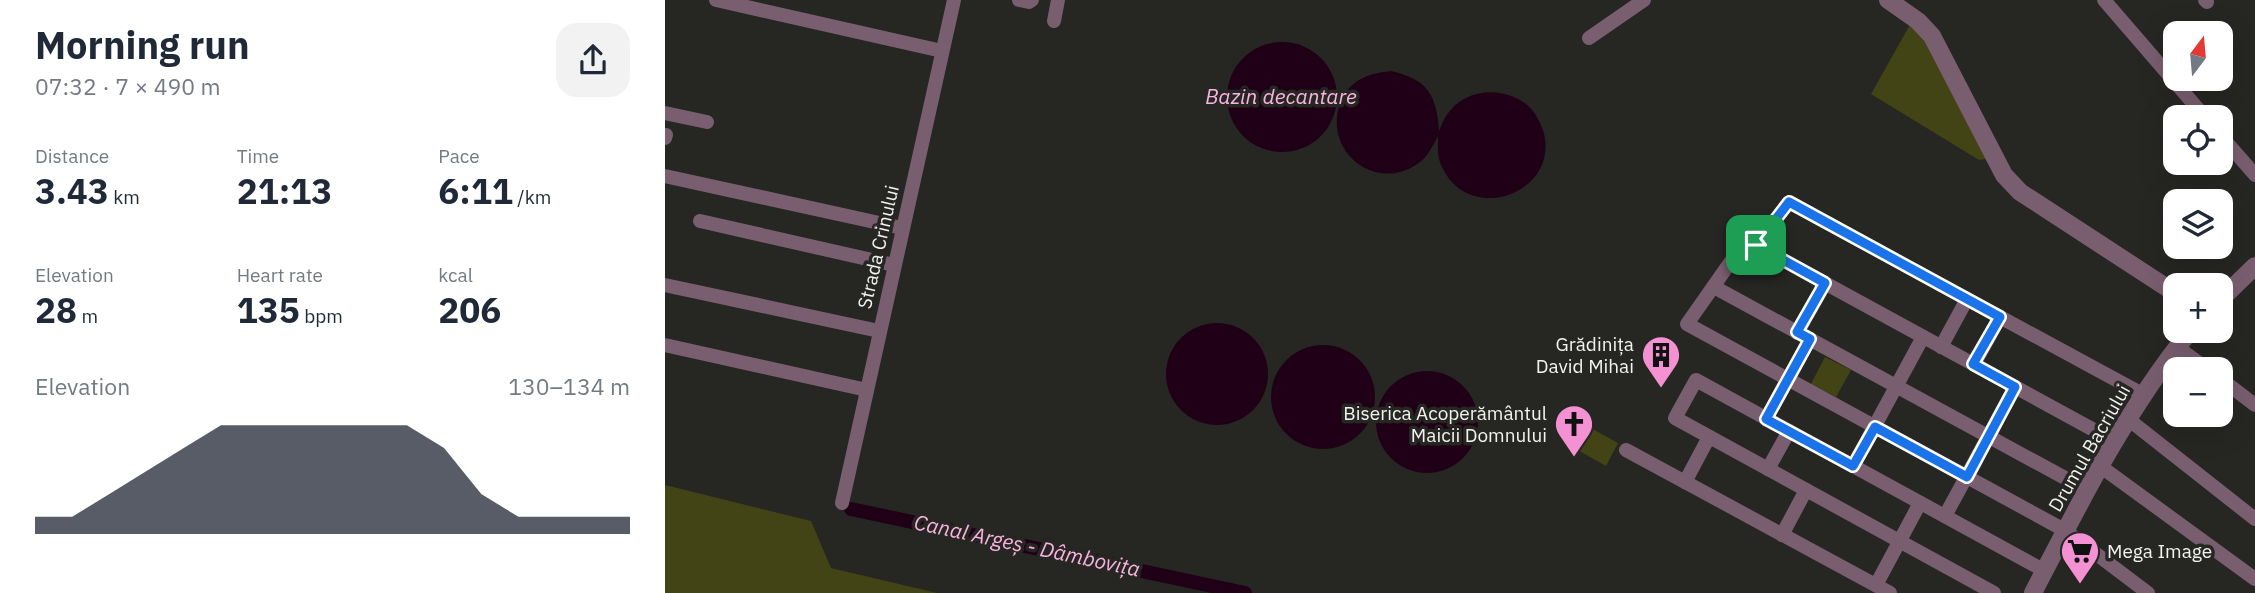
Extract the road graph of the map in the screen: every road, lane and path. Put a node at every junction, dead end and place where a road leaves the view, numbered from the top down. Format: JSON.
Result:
{"nodes":[{"id":1,"x":716,"y":0,"type":"edge"},
{"id":2,"x":954,"y":0,"type":"edge"},
{"id":3,"x":1019,"y":0,"type":"edge"},
{"id":4,"x":1032,"y":0,"type":"edge"},
{"id":5,"x":1058,"y":0,"type":"edge"},
{"id":6,"x":1644,"y":0,"type":"edge"},
{"id":7,"x":1888,"y":0,"type":"edge"},
{"id":8,"x":2104,"y":0,"type":"edge"},
{"id":9,"x":1054,"y":21,"type":"dead end"},
{"id":10,"x":1590,"y":38,"type":"dead end"},
{"id":11,"x":942,"y":51,"type":"junction"},
{"id":12,"x":2195,"y":105,"type":"edge"},
{"id":13,"x":665,"y":113,"type":"edge"},
{"id":14,"x":707,"y":122,"type":"dead end"},
{"id":15,"x":2233,"y":150,"type":"edge"},
{"id":16,"x":2255,"y":175,"type":"edge"},
{"id":17,"x":665,"y":176,"type":"edge"},
{"id":18,"x":700,"y":221,"type":"dead end"},
{"id":19,"x":902,"y":228,"type":"junction"},
{"id":20,"x":1756,"y":245,"type":"junction"},
{"id":21,"x":894,"y":265,"type":"junction"},
{"id":22,"x":2251,"y":276,"type":"edge"},
{"id":23,"x":1825,"y":283,"type":"junction"},
{"id":24,"x":665,"y":285,"type":"edge"},
{"id":25,"x":2163,"y":285,"type":"edge"},
{"id":26,"x":1714,"y":287,"type":"junction"},
{"id":27,"x":2233,"y":290,"type":"edge"},
{"id":28,"x":1967,"y":299,"type":"junction"},
{"id":29,"x":2000,"y":317,"type":"junction"},
{"id":30,"x":879,"y":331,"type":"junction"},
{"id":31,"x":1804,"y":336,"type":"junction"},
{"id":32,"x":1923,"y":337,"type":"junction"},
{"id":33,"x":2181,"y":343,"type":"edge"},
{"id":34,"x":665,"y":345,"type":"edge"},
{"id":35,"x":1941,"y":347,"type":"junction"},
{"id":36,"x":2178,"y":347,"type":"junction"},
{"id":37,"x":2191,"y":357,"type":"edge"},
{"id":38,"x":1973,"y":364,"type":"junction"},
{"id":39,"x":1788,"y":379,"type":"junction"},
{"id":40,"x":1896,"y":387,"type":"junction"},
{"id":41,"x":2015,"y":387,"type":"junction"},
{"id":42,"x":2233,"y":388,"type":"edge"},
{"id":43,"x":867,"y":390,"type":"junction"},
{"id":44,"x":2144,"y":395,"type":"junction"},
{"id":45,"x":2255,"y":405,"type":"edge"},
{"id":46,"x":1766,"y":419,"type":"junction"},
{"id":47,"x":2128,"y":419,"type":"junction"},
{"id":48,"x":1875,"y":427,"type":"junction"},
{"id":49,"x":1789,"y":431,"type":"junction"},
{"id":50,"x":1988,"y":436,"type":"junction"},
{"id":51,"x":1709,"y":437,"type":"junction"},
{"id":52,"x":2114,"y":442,"type":"junction"},
{"id":53,"x":1626,"y":450,"type":"dead end"},
{"id":54,"x":1853,"y":466,"type":"junction"},
{"id":55,"x":2100,"y":466,"type":"junction"},
{"id":56,"x":1768,"y":470,"type":"junction"},
{"id":57,"x":1967,"y":477,"type":"junction"},
{"id":58,"x":1685,"y":482,"type":"junction"},
{"id":59,"x":1805,"y":490,"type":"junction"},
{"id":60,"x":2087,"y":490,"type":"junction"},
{"id":61,"x":842,"y":503,"type":"dead end"},
{"id":62,"x":1920,"y":503,"type":"junction"},
{"id":63,"x":1945,"y":516,"type":"junction"},
{"id":64,"x":2255,"y":519,"type":"edge"},
{"id":65,"x":2066,"y":531,"type":"junction"},
{"id":66,"x":1782,"y":535,"type":"junction"},
{"id":67,"x":1899,"y":541,"type":"junction"},
{"id":68,"x":2045,"y":570,"type":"junction"},
{"id":69,"x":2255,"y":579,"type":"edge"},
{"id":70,"x":1876,"y":585,"type":"junction"},
{"id":71,"x":1890,"y":593,"type":"edge"},
{"id":72,"x":1994,"y":593,"type":"edge"},
{"id":73,"x":2033,"y":593,"type":"edge"},
{"id":74,"x":2148,"y":593,"type":"edge"}],
"edges":[{"from":1,"to":11,"type":"street"},
{"from":2,"to":11,"type":"street","name":"Strada Crinului"},
{"from":3,"to":4,"type":"street"},
{"from":5,"to":9,"type":"street"},
{"from":6,"to":10,"type":"street"},
{"from":7,"to":25,"type":"street"},
{"from":8,"to":12,"type":"street"},
{"from":11,"to":19,"type":"street","name":"Strada Crinului"},
{"from":13,"to":14,"type":"street"},
{"from":15,"to":16,"type":"street"},
{"from":17,"to":19,"type":"street"},
{"from":18,"to":21,"type":"street"},
{"from":19,"to":21,"type":"street","name":"Strada Crinului"},
{"from":20,"to":23,"type":"street"},
{"from":20,"to":26,"type":"street"},
{"from":20,"to":28,"type":"street"},
{"from":21,"to":30,"type":"street","name":"Strada Crinului"},
{"from":22,"to":27,"type":"street"},
{"from":23,"to":31,"type":"street"},
{"from":23,"to":32,"type":"street"},
{"from":24,"to":30,"type":"street"},
{"from":26,"to":31,"type":"street"},
{"from":26,"to":39,"type":"street"},
{"from":28,"to":29,"type":"street"},
{"from":28,"to":35,"type":"street"},
{"from":29,"to":38,"type":"street"},
{"from":29,"to":44,"type":"street"},
{"from":30,"to":43,"type":"street","name":"Strada Crinului"},
{"from":31,"to":39,"type":"street"},
{"from":31,"to":40,"type":"street"},
{"from":32,"to":35,"type":"street"},
{"from":32,"to":40,"type":"street"},
{"from":33,"to":36,"type":"street","name":"Drumul Bacriului"},
{"from":34,"to":43,"type":"street"},
{"from":35,"to":38,"type":"street"},
{"from":36,"to":37,"type":"street"},
{"from":36,"to":44,"type":"street","name":"Drumul Bacriului"},
{"from":38,"to":41,"type":"street"},
{"from":39,"to":46,"type":"street"},
{"from":39,"to":48,"type":"street"},
{"from":40,"to":48,"type":"street"},
{"from":40,"to":50,"type":"street"},
{"from":41,"to":50,"type":"street"},
{"from":41,"to":52,"type":"street"},
{"from":42,"to":45,"type":"street"},
{"from":43,"to":61,"type":"street","name":"Strada Crinului"},
{"from":44,"to":47,"type":"street","name":"Drumul Bacriului"},
{"from":46,"to":49,"type":"street"},
{"from":46,"to":51,"type":"street"},
{"from":47,"to":52,"type":"street","name":"Drumul Bacriului"},
{"from":47,"to":64,"type":"street"},
{"from":48,"to":54,"type":"street"},
{"from":48,"to":57,"type":"street"},
{"from":49,"to":54,"type":"street"},
{"from":49,"to":56,"type":"street"},
{"from":50,"to":57,"type":"street"},
{"from":50,"to":60,"type":"street"},
{"from":51,"to":56,"type":"street"},
{"from":51,"to":58,"type":"street"},
{"from":52,"to":55,"type":"street","name":"Drumul Bacriului"},
{"from":53,"to":58,"type":"street"},
{"from":54,"to":62,"type":"street"},
{"from":55,"to":60,"type":"street","name":"Drumul Bacriului"},
{"from":55,"to":69,"type":"street"},
{"from":56,"to":59,"type":"street"},
{"from":57,"to":63,"type":"street"},
{"from":57,"to":65,"type":"street"},
{"from":58,"to":66,"type":"street"},
{"from":59,"to":66,"type":"street"},
{"from":59,"to":67,"type":"street"},
{"from":60,"to":65,"type":"street","name":"Drumul Bacriului"},
{"from":62,"to":63,"type":"street"},
{"from":62,"to":67,"type":"street"},
{"from":63,"to":68,"type":"street"},
{"from":65,"to":68,"type":"street","name":"Drumul Bacriului"},
{"from":65,"to":74,"type":"street"},
{"from":66,"to":70,"type":"street"},
{"from":67,"to":70,"type":"street"},
{"from":67,"to":72,"type":"street"},
{"from":68,"to":73,"type":"street","name":"Drumul Bacriului"},
{"from":70,"to":71,"type":"street"}]}
